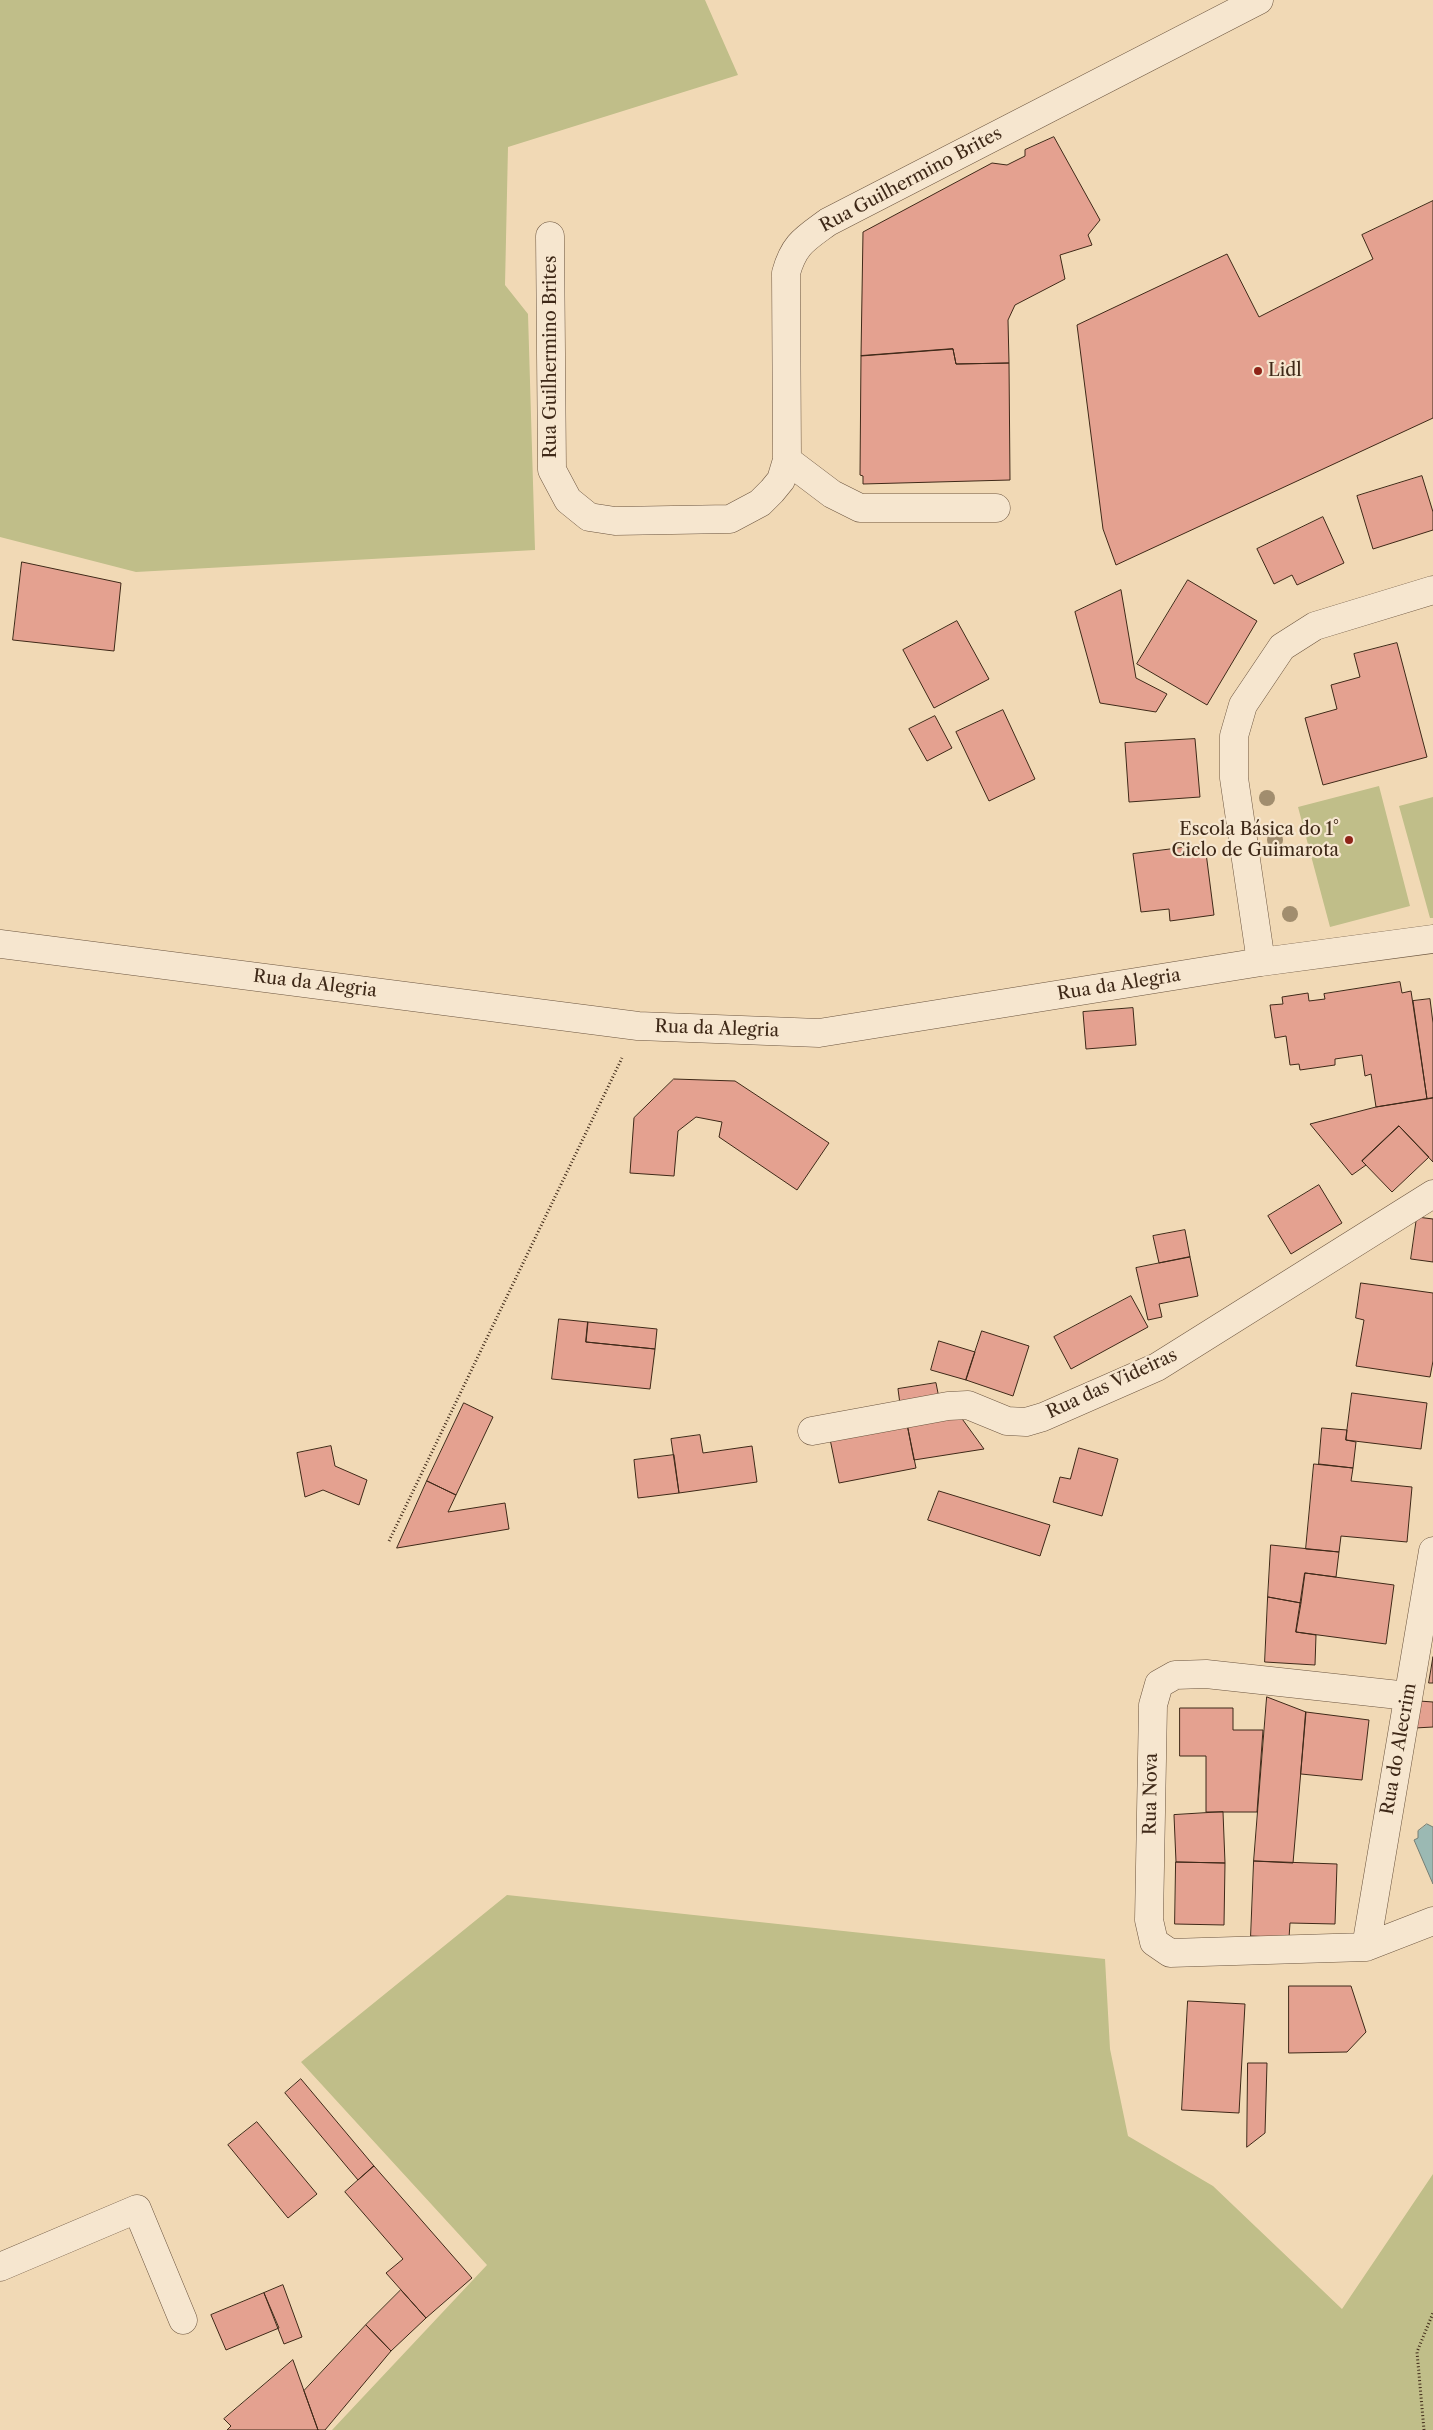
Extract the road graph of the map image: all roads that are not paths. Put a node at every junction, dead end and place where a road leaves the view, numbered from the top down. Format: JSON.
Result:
{"nodes":[{"id":1,"x":1259,"y":0,"type":"edge"},
{"id":2,"x":550,"y":236,"type":"dead end"},
{"id":3,"x":787,"y":460,"type":"junction"},
{"id":4,"x":996,"y":508,"type":"dead end"},
{"id":5,"x":1433,"y":590,"type":"edge"},
{"id":6,"x":1433,"y":939,"type":"edge"},
{"id":7,"x":0,"y":944,"type":"edge"},
{"id":8,"x":1261,"y":962,"type":"junction"},
{"id":9,"x":1433,"y":1194,"type":"edge"},
{"id":10,"x":812,"y":1432,"type":"dead end"},
{"id":11,"x":1433,"y":1551,"type":"edge"},
{"id":12,"x":1408,"y":1696,"type":"junction"},
{"id":13,"x":1433,"y":1921,"type":"edge"},
{"id":14,"x":1366,"y":1947,"type":"junction"},
{"id":15,"x":0,"y":2267,"type":"edge"},
{"id":16,"x":184,"y":2320,"type":"dead end"}],
"edges":[{"from":1,"to":3,"type":"street","name":"Rua Guilhermino Brites"},
{"from":2,"to":3,"type":"street","name":"Rua Guilhermino Brites"},
{"from":3,"to":4,"type":"street"},
{"from":5,"to":8,"type":"street"},
{"from":6,"to":8,"type":"street","name":"Rua da Alegria"},
{"from":7,"to":8,"type":"street","name":"Rua da Alegria"},
{"from":9,"to":10,"type":"street","name":"Rua das Videiras"},
{"from":11,"to":12,"type":"street","name":"Rua do Alecrim"},
{"from":12,"to":14,"type":"street","name":"Rua do Alecrim"},
{"from":12,"to":14,"type":"street","name":"Rua Nova"},
{"from":13,"to":14,"type":"street","name":"Rua Nova"},
{"from":15,"to":16,"type":"street"}]}
